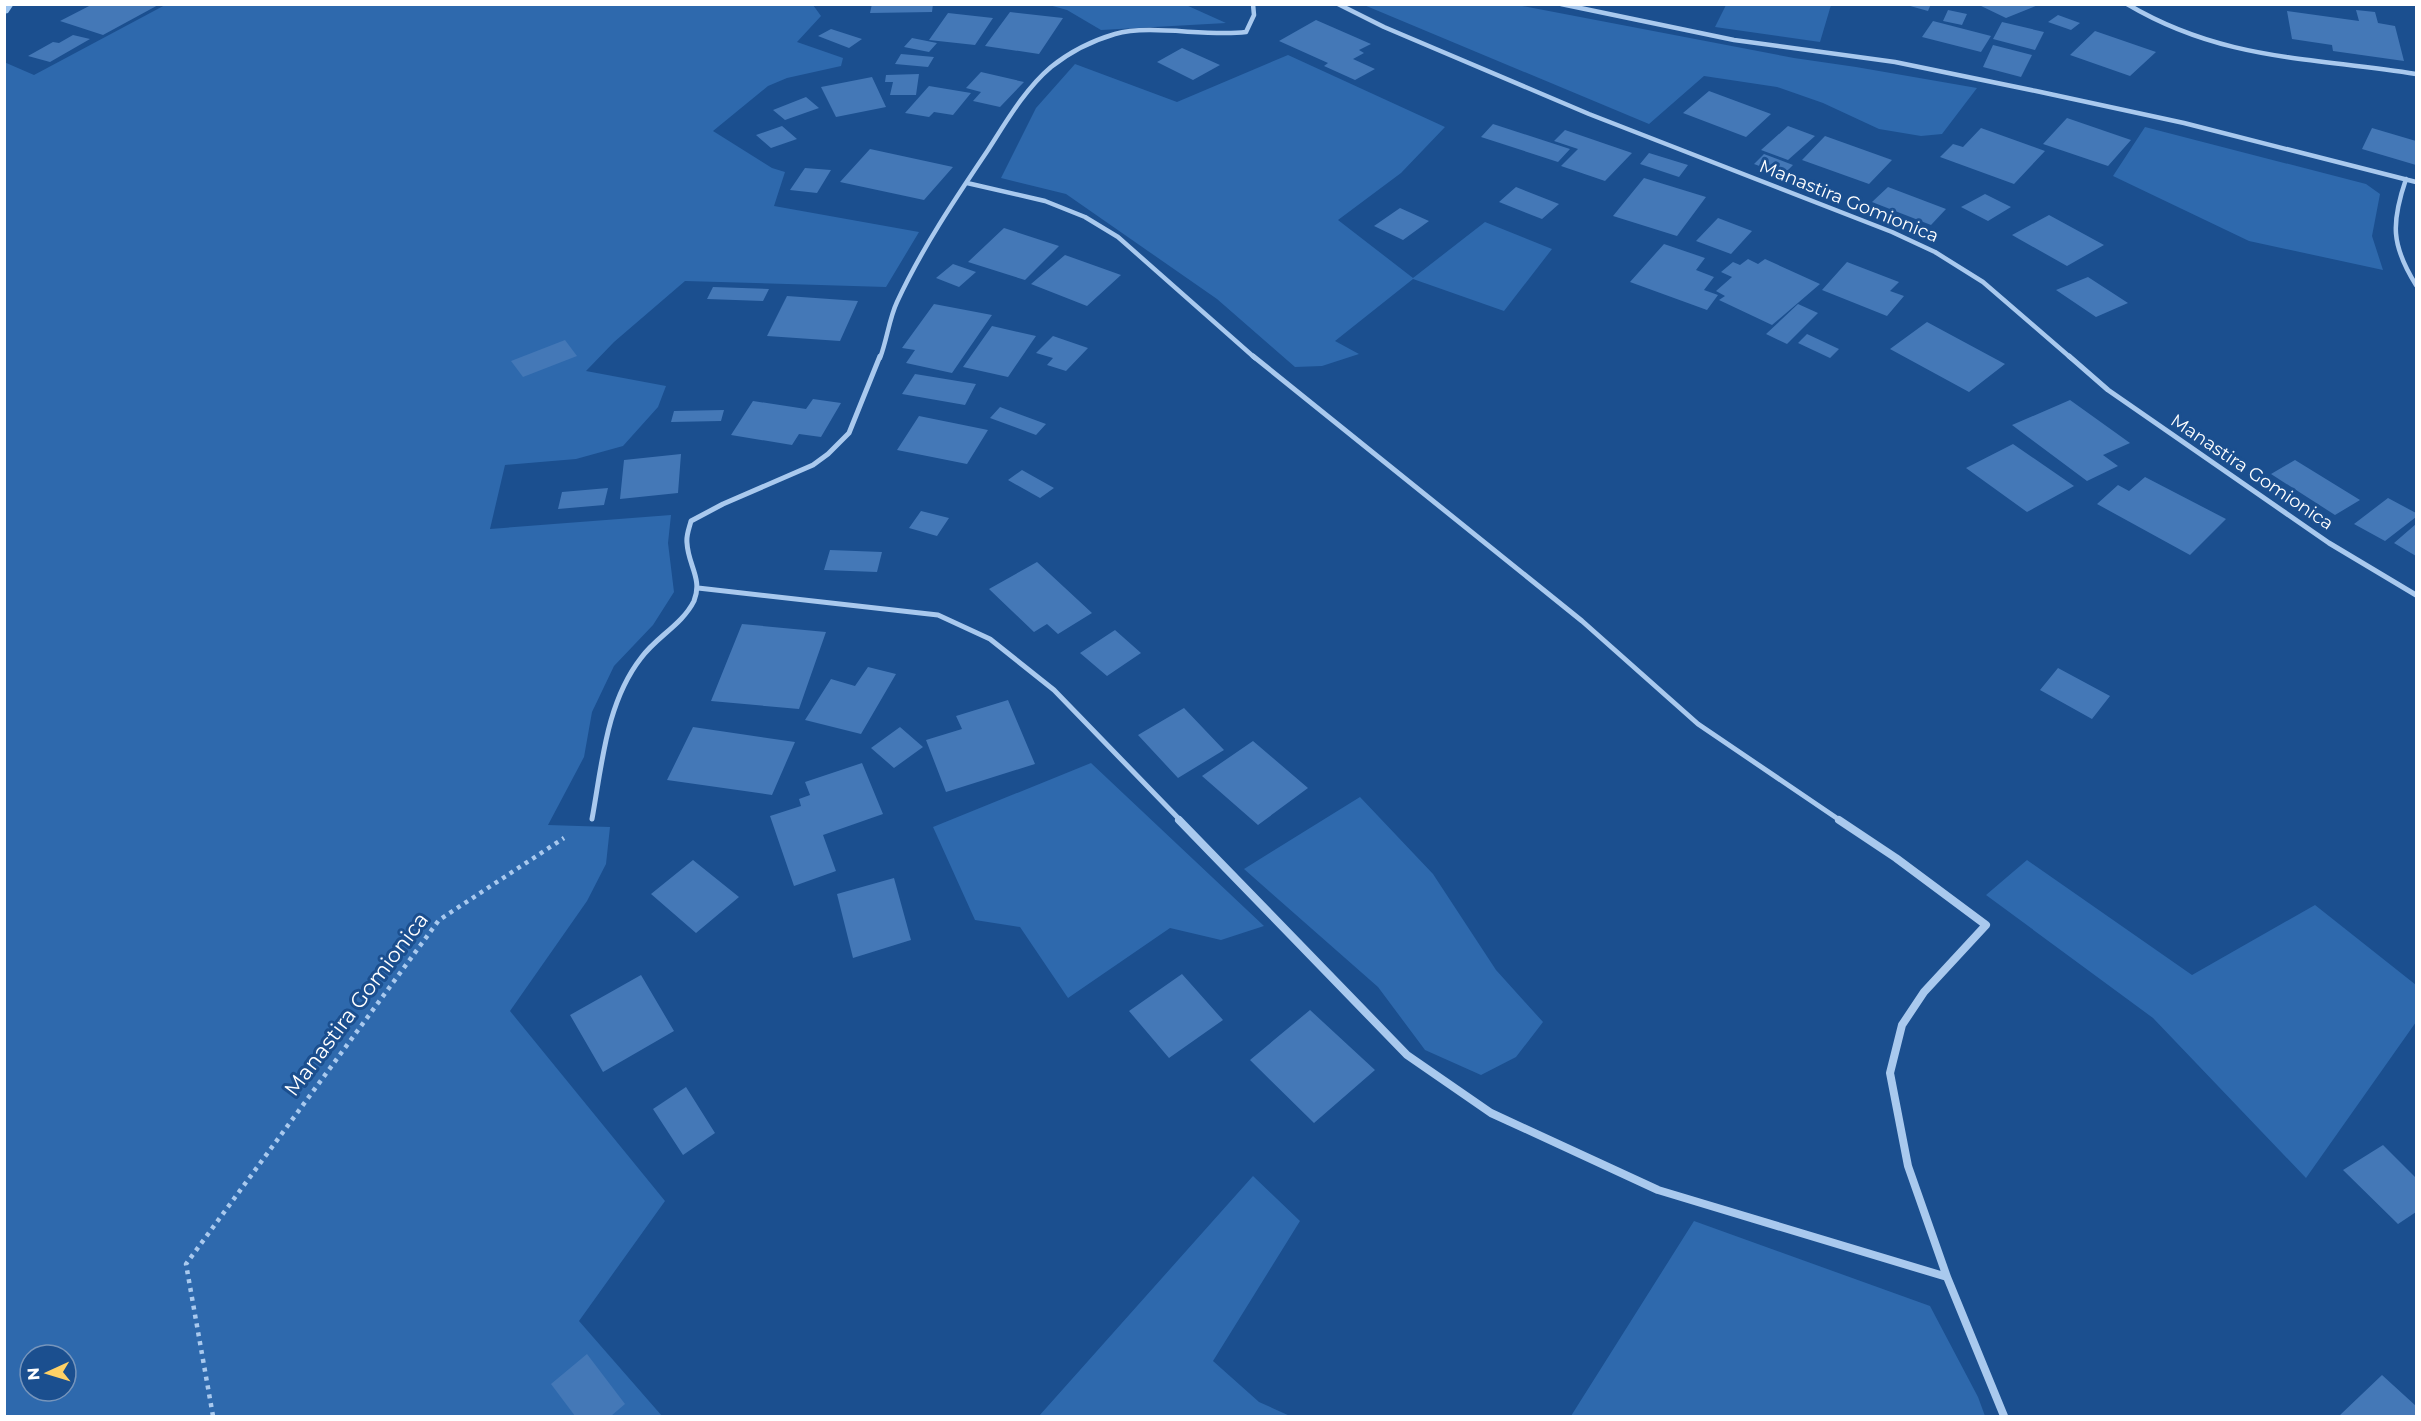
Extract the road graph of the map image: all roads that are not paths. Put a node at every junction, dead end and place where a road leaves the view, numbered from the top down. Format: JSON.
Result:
{"nodes":[{"id":1,"x":1253,"y":4,"type":"edge"},
{"id":2,"x":1338,"y":4,"type":"edge"},
{"id":3,"x":1561,"y":4,"type":"edge"},
{"id":4,"x":2127,"y":4,"type":"edge"},
{"id":5,"x":2416,"y":74,"type":"edge"},
{"id":6,"x":2406,"y":179,"type":"junction"},
{"id":7,"x":2416,"y":182,"type":"edge"},
{"id":8,"x":967,"y":183,"type":"junction"},
{"id":9,"x":2416,"y":285,"type":"edge"},
{"id":10,"x":699,"y":588,"type":"junction"},
{"id":11,"x":2416,"y":595,"type":"edge"},
{"id":12,"x":592,"y":819,"type":"road end"},
{"id":13,"x":1947,"y":1277,"type":"junction"},
{"id":14,"x":2004,"y":1416,"type":"edge"}],
"edges":[{"from":1,"to":8,"type":"street"},
{"from":2,"to":11,"type":"street","name":"Manastira Gomionica"},
{"from":3,"to":6,"type":"street"},
{"from":4,"to":5,"type":"street"},
{"from":6,"to":7,"type":"street"},
{"from":6,"to":9,"type":"street"},
{"from":8,"to":10,"type":"street"},
{"from":8,"to":13,"type":"street"},
{"from":10,"to":12,"type":"street"},
{"from":10,"to":13,"type":"street"},
{"from":13,"to":14,"type":"street"}]}
